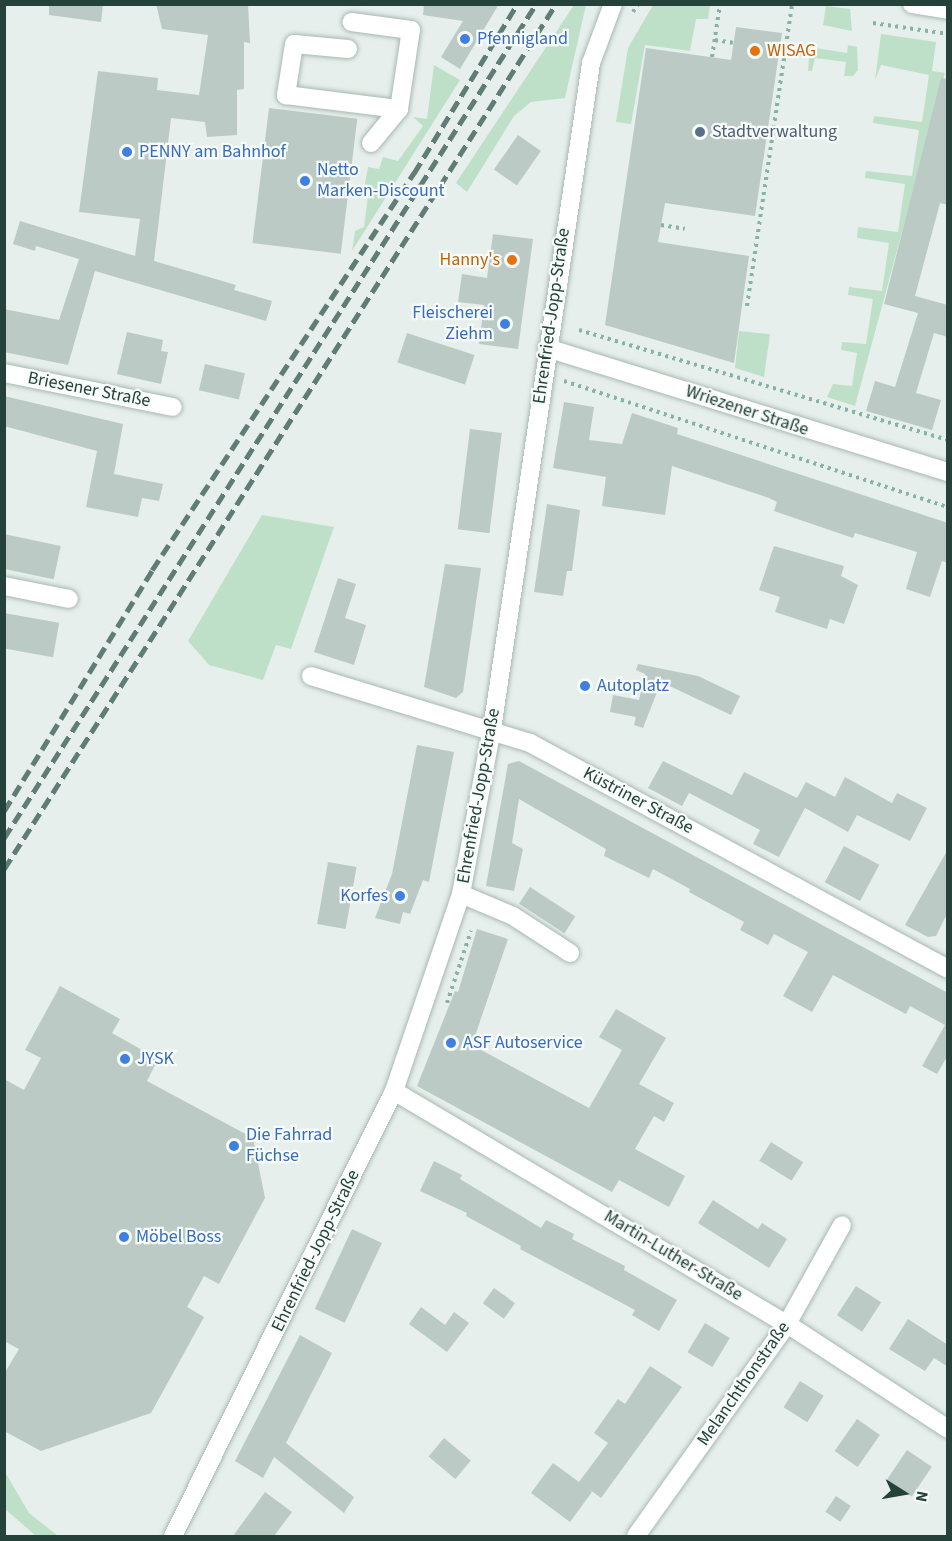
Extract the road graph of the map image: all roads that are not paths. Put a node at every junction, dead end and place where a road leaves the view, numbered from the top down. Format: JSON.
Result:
{"nodes":[{"id":1,"x":613,"y":4,"type":"edge"},
{"id":2,"x":912,"y":4,"type":"edge"},
{"id":3,"x":948,"y":10,"type":"edge"},
{"id":4,"x":352,"y":22,"type":"dead end"},
{"id":5,"x":348,"y":50,"type":"dead end"},
{"id":6,"x":399,"y":109,"type":"junction"},
{"id":7,"x":371,"y":143,"type":"dead end"},
{"id":8,"x":547,"y":348,"type":"junction"},
{"id":9,"x":4,"y":373,"type":"edge"},
{"id":10,"x":173,"y":407,"type":"dead end"},
{"id":11,"x":948,"y":472,"type":"edge"},
{"id":12,"x":4,"y":586,"type":"edge"},
{"id":13,"x":69,"y":600,"type":"dead end"},
{"id":14,"x":311,"y":676,"type":"dead end"},
{"id":15,"x":492,"y":729,"type":"junction"},
{"id":16,"x":461,"y":894,"type":"junction"},
{"id":17,"x":570,"y":953,"type":"dead end"},
{"id":18,"x":946,"y":965,"type":"edge"},
{"id":19,"x":394,"y":1091,"type":"junction"},
{"id":20,"x":842,"y":1225,"type":"dead end"},
{"id":21,"x":787,"y":1324,"type":"junction"},
{"id":22,"x":948,"y":1429,"type":"edge"},
{"id":23,"x":173,"y":1536,"type":"edge"},
{"id":24,"x":636,"y":1536,"type":"edge"}],
"edges":[{"from":1,"to":8,"type":"street","name":"Ehrenfried-Jopp-Straße"},
{"from":2,"to":3,"type":"street"},
{"from":4,"to":6,"type":"street"},
{"from":5,"to":6,"type":"street"},
{"from":6,"to":7,"type":"street"},
{"from":8,"to":11,"type":"street","name":"Wriezener Straße"},
{"from":8,"to":15,"type":"street","name":"Ehrenfried-Jopp-Straße"},
{"from":9,"to":10,"type":"street","name":"Briesener Straße"},
{"from":12,"to":13,"type":"street"},
{"from":14,"to":15,"type":"street","name":"Küstriner Straße"},
{"from":15,"to":16,"type":"street","name":"Ehrenfried-Jopp-Straße"},
{"from":15,"to":18,"type":"street","name":"Küstriner Straße"},
{"from":16,"to":17,"type":"street"},
{"from":16,"to":19,"type":"street","name":"Ehrenfried-Jopp-Straße"},
{"from":19,"to":21,"type":"street","name":"Martin-Luther-Straße"},
{"from":19,"to":23,"type":"street","name":"Ehrenfried-Jopp-Straße"},
{"from":20,"to":21,"type":"street","name":"Melanchthonstraße"},
{"from":21,"to":22,"type":"street","name":"Martin-Luther-Straße"},
{"from":21,"to":24,"type":"street","name":"Melanchthonstraße"}]}
